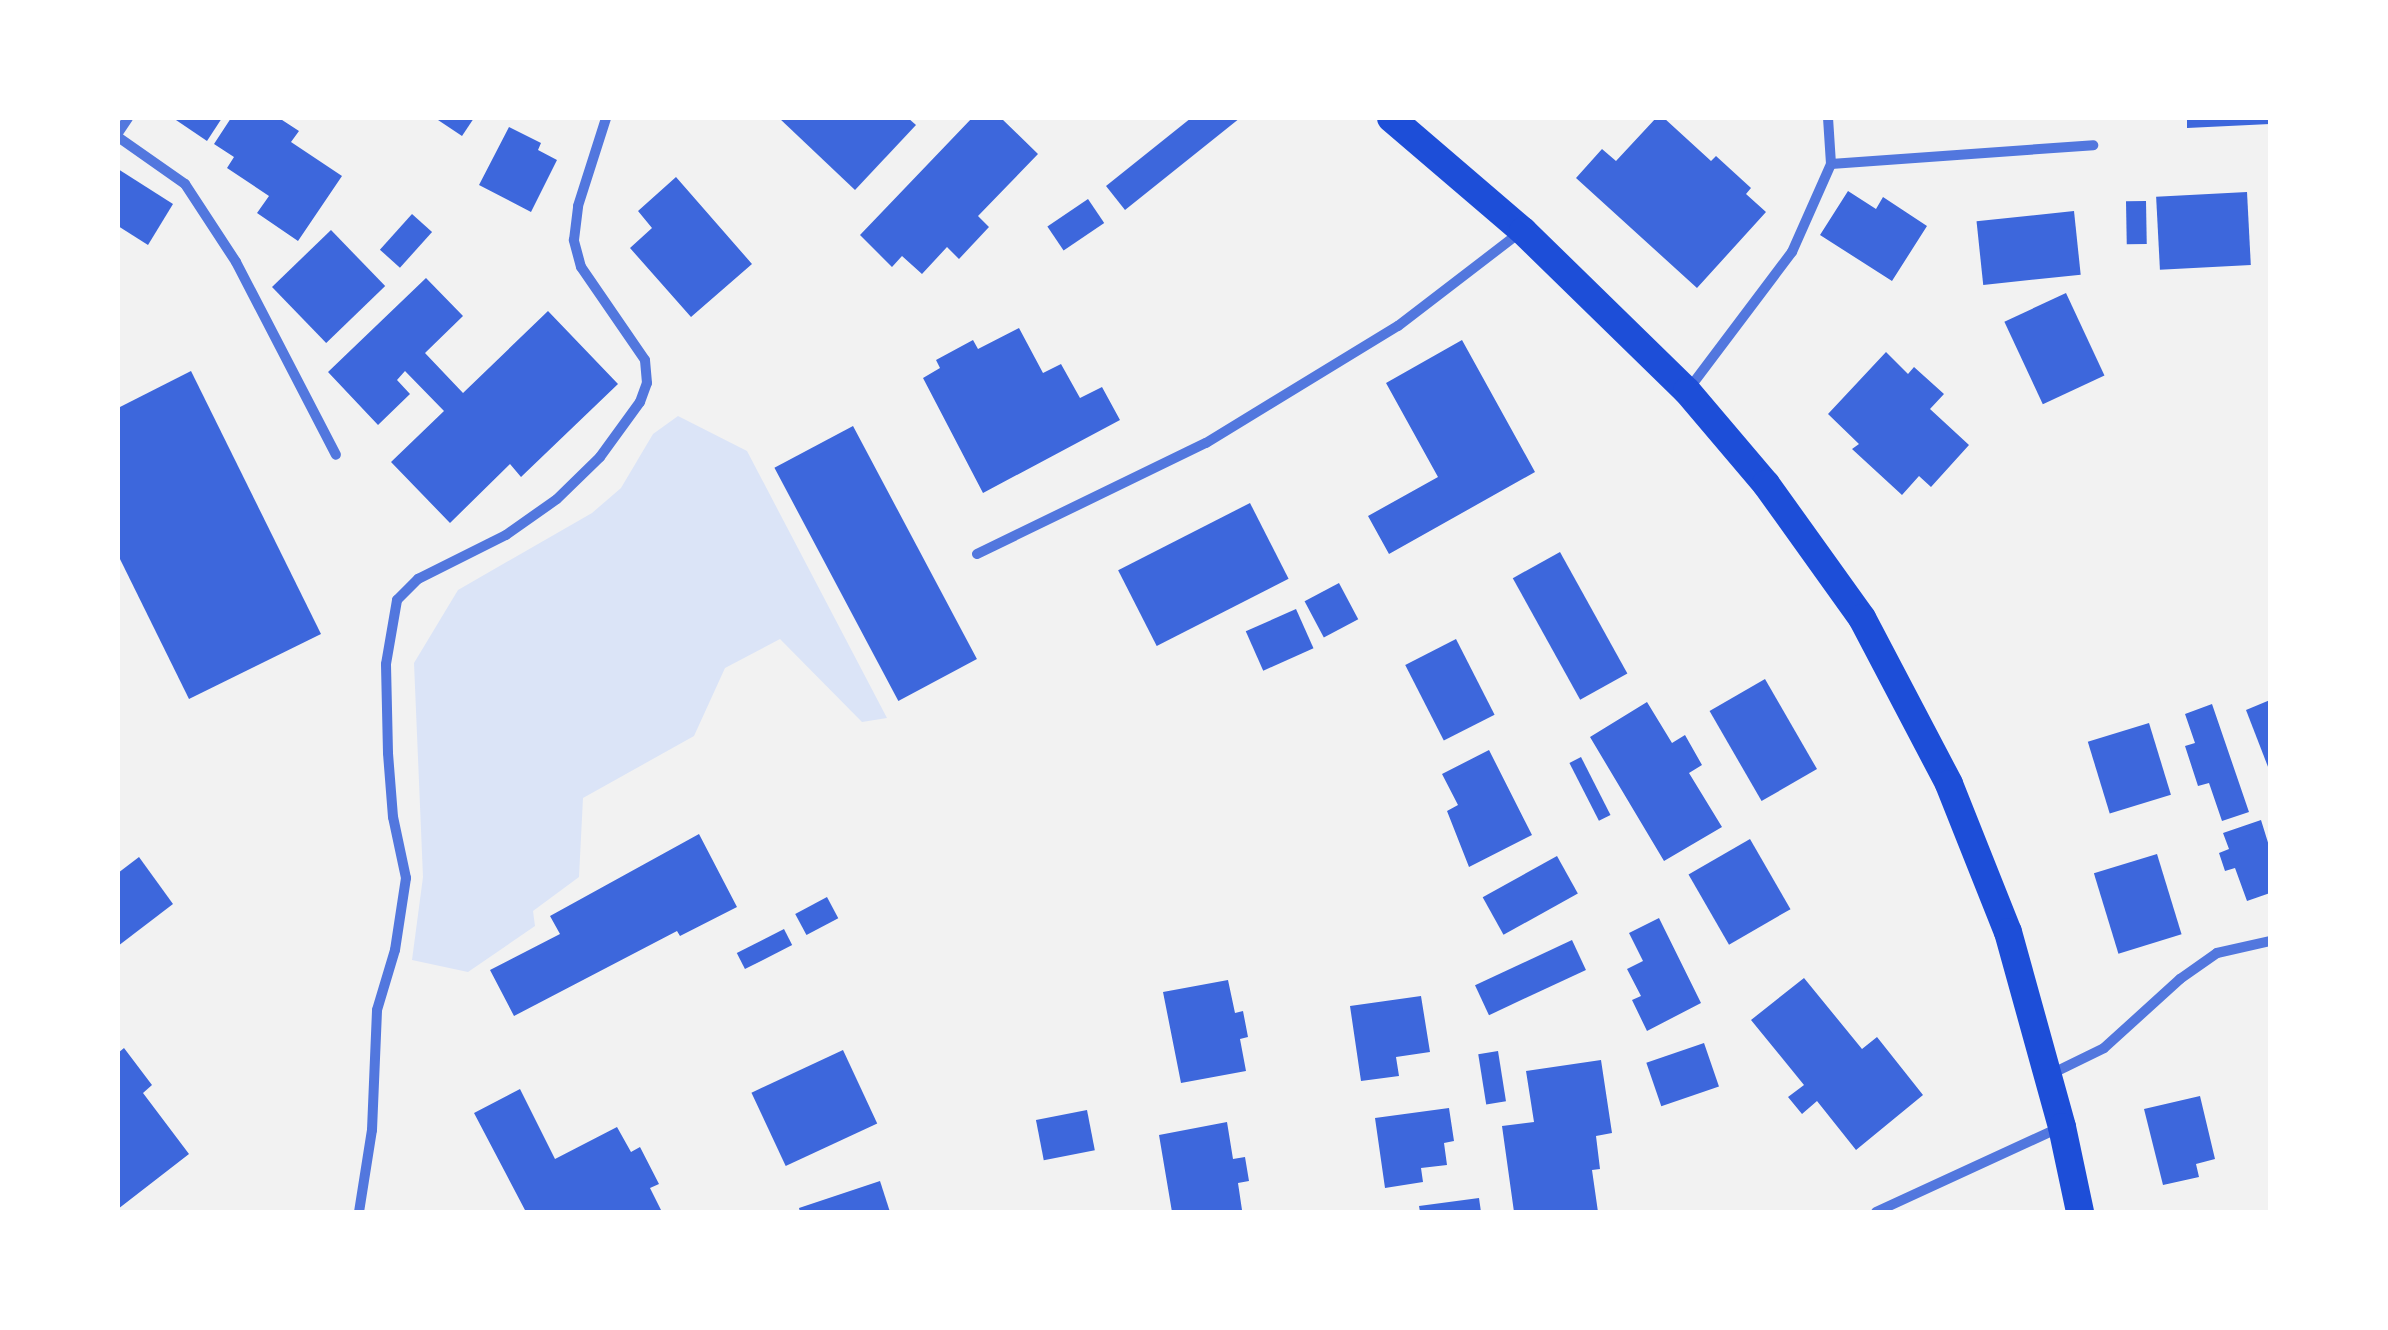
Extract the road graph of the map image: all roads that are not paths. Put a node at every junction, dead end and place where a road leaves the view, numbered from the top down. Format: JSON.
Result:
{"nodes":[{"id":1,"x":128,"y":118,"type":"edge"},
{"id":2,"x":606,"y":118,"type":"edge"},
{"id":3,"x":1391,"y":118,"type":"edge"},
{"id":4,"x":1828,"y":118,"type":"edge"},
{"id":5,"x":118,"y":135,"type":"edge"},
{"id":6,"x":2094,"y":145,"type":"dead end"},
{"id":7,"x":1830,"y":164,"type":"junction"},
{"id":8,"x":1523,"y":230,"type":"junction"},
{"id":9,"x":1687,"y":391,"type":"junction"},
{"id":10,"x":336,"y":455,"type":"dead end"},
{"id":11,"x":977,"y":554,"type":"dead end"},
{"id":12,"x":2270,"y":941,"type":"edge"},
{"id":13,"x":2048,"y":1076,"type":"junction"},
{"id":14,"x":2062,"y":1127,"type":"junction"},
{"id":15,"x":359,"y":1212,"type":"edge"},
{"id":16,"x":1876,"y":1212,"type":"edge"},
{"id":17,"x":2080,"y":1212,"type":"edge"}],
"edges":[{"from":1,"to":5,"type":"street"},
{"from":2,"to":15,"type":"street"},
{"from":3,"to":8,"type":"highway"},
{"from":4,"to":7,"type":"street"},
{"from":5,"to":10,"type":"street"},
{"from":6,"to":7,"type":"street"},
{"from":7,"to":9,"type":"street"},
{"from":8,"to":9,"type":"highway"},
{"from":8,"to":11,"type":"street"},
{"from":9,"to":13,"type":"highway"},
{"from":12,"to":13,"type":"street"},
{"from":13,"to":14,"type":"highway"},
{"from":14,"to":16,"type":"street"},
{"from":14,"to":17,"type":"highway"}]}
